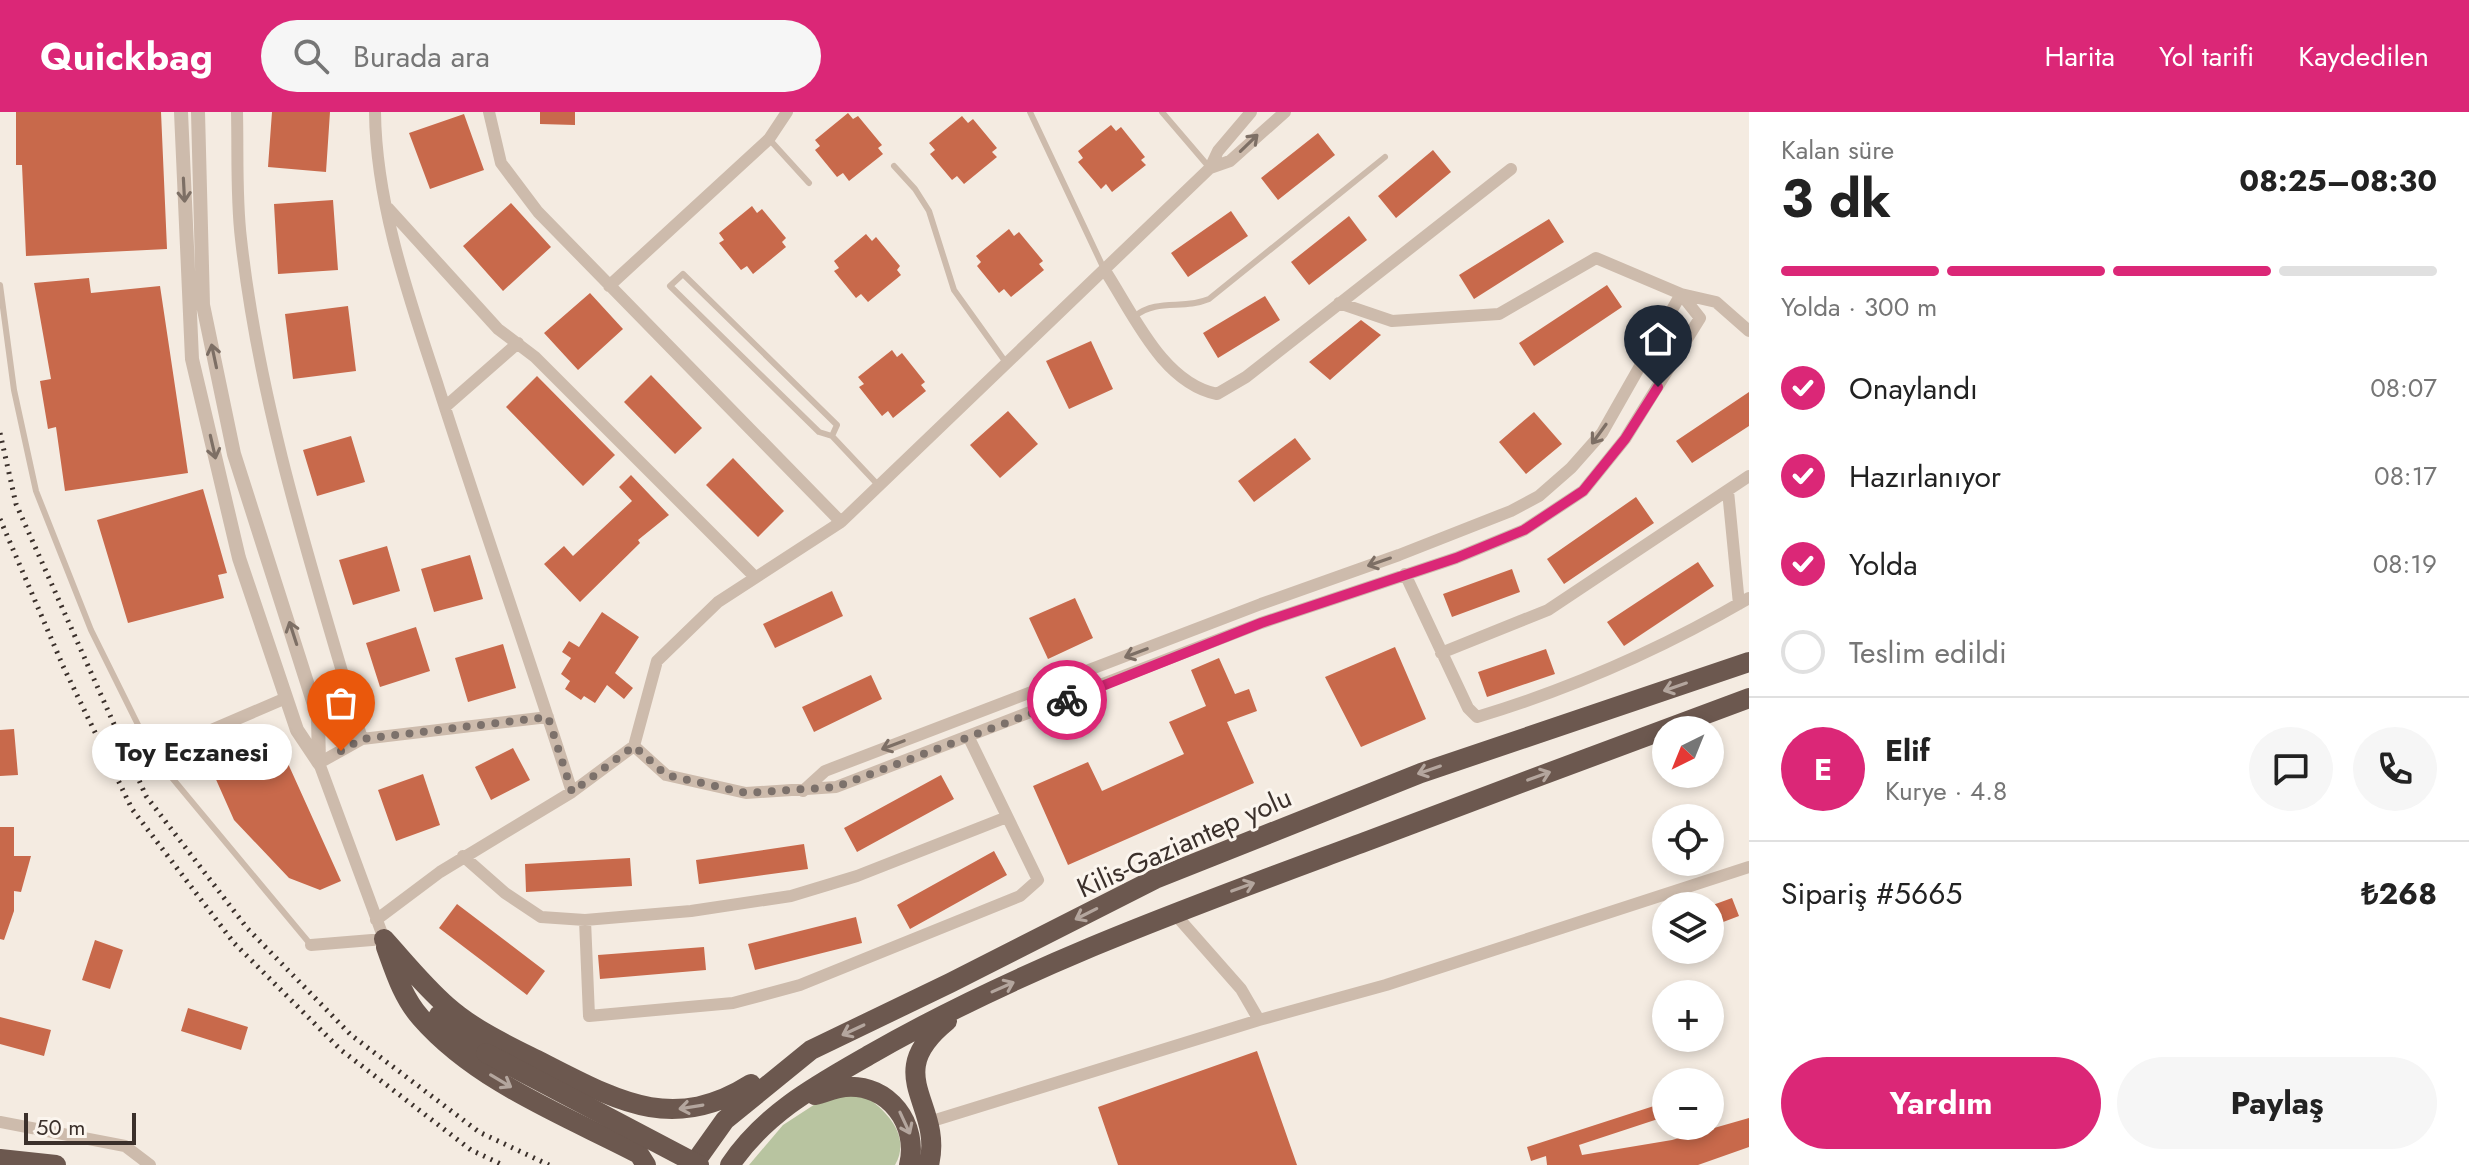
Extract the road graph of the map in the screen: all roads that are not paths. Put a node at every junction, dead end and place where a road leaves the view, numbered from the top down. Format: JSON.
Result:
{"nodes":[{"id":1,"x":181,"y":112,"type":"edge"},
{"id":2,"x":198,"y":112,"type":"edge"},
{"id":3,"x":237,"y":112,"type":"edge"},
{"id":4,"x":375,"y":112,"type":"edge"},
{"id":5,"x":489,"y":112,"type":"edge"},
{"id":6,"x":787,"y":112,"type":"edge"},
{"id":7,"x":1030,"y":112,"type":"edge"},
{"id":8,"x":1162,"y":112,"type":"edge"},
{"id":9,"x":1251,"y":112,"type":"edge"},
{"id":10,"x":1285,"y":112,"type":"edge"},
{"id":11,"x":769,"y":139,"type":"junction"},
{"id":12,"x":1385,"y":157,"type":"dead end"},
{"id":13,"x":894,"y":166,"type":"dead end"},
{"id":14,"x":1210,"y":168,"type":"junction"},
{"id":15,"x":1511,"y":169,"type":"dead end"},
{"id":16,"x":809,"y":183,"type":"dead end"},
{"id":17,"x":386,"y":205,"type":"junction"},
{"id":18,"x":1104,"y":269,"type":"junction"},
{"id":19,"x":0,"y":285,"type":"edge"},
{"id":20,"x":609,"y":286,"type":"junction"},
{"id":21,"x":1681,"y":294,"type":"junction"},
{"id":22,"x":1339,"y":303,"type":"junction"},
{"id":23,"x":1135,"y":316,"type":"junction"},
{"id":24,"x":1749,"y":331,"type":"edge"},
{"id":25,"x":518,"y":343,"type":"junction"},
{"id":26,"x":1007,"y":364,"type":"junction"},
{"id":27,"x":445,"y":407,"type":"junction"},
{"id":28,"x":832,"y":436,"type":"junction"},
{"id":29,"x":1749,"y":476,"type":"edge"},
{"id":30,"x":879,"y":486,"type":"junction"},
{"id":31,"x":1728,"y":491,"type":"junction"},
{"id":32,"x":841,"y":522,"type":"junction"},
{"id":33,"x":1405,"y":574,"type":"junction"},
{"id":34,"x":755,"y":577,"type":"junction"},
{"id":35,"x":1744,"y":601,"type":"edge"},
{"id":36,"x":1441,"y":653,"type":"junction"},
{"id":37,"x":1749,"y":662,"type":"edge"},
{"id":38,"x":286,"y":698,"type":"junction"},
{"id":39,"x":1749,"y":698,"type":"edge"},
{"id":40,"x":548,"y":717,"type":"junction"},
{"id":41,"x":969,"y":738,"type":"junction"},
{"id":42,"x":362,"y":739,"type":"junction"},
{"id":43,"x":634,"y":746,"type":"junction"},
{"id":44,"x":153,"y":755,"type":"junction"},
{"id":45,"x":319,"y":763,"type":"junction"},
{"id":46,"x":803,"y":791,"type":"junction"},
{"id":47,"x":572,"y":792,"type":"junction"},
{"id":48,"x":1007,"y":817,"type":"junction"},
{"id":49,"x":463,"y":856,"type":"junction"},
{"id":50,"x":1749,"y":867,"type":"edge"},
{"id":51,"x":1174,"y":913,"type":"junction"},
{"id":52,"x":585,"y":920,"type":"junction"},
{"id":53,"x":380,"y":930,"type":"junction"},
{"id":54,"x":311,"y":945,"type":"joint"},
{"id":55,"x":971,"y":1002,"type":"junction"},
{"id":56,"x":1259,"y":1020,"type":"junction"},
{"id":57,"x":811,"y":1050,"type":"junction"},
{"id":58,"x":788,"y":1103,"type":"junction"},
{"id":59,"x":554,"y":1110,"type":"junction"},
{"id":60,"x":0,"y":1122,"type":"edge"},
{"id":61,"x":929,"y":1122,"type":"junction"},
{"id":62,"x":0,"y":1161,"type":"edge"},
{"id":63,"x":8,"y":1165,"type":"edge"},
{"id":64,"x":56,"y":1165,"type":"edge"},
{"id":65,"x":150,"y":1165,"type":"edge"},
{"id":66,"x":632,"y":1165,"type":"edge"},
{"id":67,"x":646,"y":1165,"type":"edge"},
{"id":68,"x":696,"y":1165,"type":"edge"},
{"id":69,"x":730,"y":1165,"type":"edge"},
{"id":70,"x":909,"y":1165,"type":"edge"},
{"id":71,"x":929,"y":1165,"type":"edge"}],
"edges":[{"from":1,"to":38,"type":"street","one_way":true},
{"from":45,"to":2,"type":"street","one_way":true},
{"from":3,"to":42,"type":"street"},
{"from":4,"to":17,"type":"street"},
{"from":5,"to":20,"type":"street"},
{"from":6,"to":11,"type":"street"},
{"from":7,"to":18,"type":"lane"},
{"from":8,"to":14,"type":"lane"},
{"from":9,"to":14,"type":"street"},
{"from":14,"to":10,"type":"street","one_way":true},
{"from":11,"to":16,"type":"lane"},
{"from":11,"to":20,"type":"street"},
{"from":12,"to":23,"type":"lane"},
{"from":13,"to":26,"type":"lane"},
{"from":14,"to":18,"type":"street"},
{"from":15,"to":22,"type":"street"},
{"from":17,"to":25,"type":"street"},
{"from":17,"to":27,"type":"street"},
{"from":18,"to":23,"type":"street"},
{"from":18,"to":26,"type":"street"},
{"from":19,"to":44,"type":"lane"},
{"from":20,"to":32,"type":"street"},
{"from":21,"to":22,"type":"street"},
{"from":21,"to":24,"type":"street"},
{"from":21,"to":33,"type":"street"},
{"from":21,"to":46,"type":"street","one_way":true},
{"from":22,"to":23,"type":"street"},
{"from":25,"to":27,"type":"street"},
{"from":25,"to":34,"type":"street"},
{"from":26,"to":30,"type":"street"},
{"from":27,"to":40,"type":"street"},
{"from":28,"to":28,"type":"lane"},
{"from":28,"to":30,"type":"lane"},
{"from":29,"to":31,"type":"street"},
{"from":30,"to":32,"type":"street"},
{"from":31,"to":35,"type":"street"},
{"from":31,"to":36,"type":"street"},
{"from":32,"to":34,"type":"street"},
{"from":33,"to":36,"type":"street"},
{"from":33,"to":41,"type":"street"},
{"from":34,"to":43,"type":"street"},
{"from":35,"to":36,"type":"street"},
{"from":37,"to":57,"type":"highway","name":"Kilis-Gaziantep yolu","one_way":true},
{"from":38,"to":44,"type":"street"},
{"from":38,"to":45,"type":"street"},
{"from":51,"to":39,"type":"highway","one_way":true},
{"from":40,"to":42,"type":"street"},
{"from":40,"to":47,"type":"street"},
{"from":41,"to":46,"type":"street"},
{"from":41,"to":48,"type":"street"},
{"from":42,"to":45,"type":"street"},
{"from":43,"to":46,"type":"street"},
{"from":43,"to":47,"type":"street"},
{"from":44,"to":54,"type":"lane"},
{"from":45,"to":53,"type":"street"},
{"from":47,"to":49,"type":"street"},
{"from":48,"to":52,"type":"street"},
{"from":48,"to":52,"type":"street"},
{"from":49,"to":52,"type":"street"},
{"from":49,"to":53,"type":"street"},
{"from":50,"to":56,"type":"street"},
{"from":55,"to":51,"type":"highway","one_way":true},
{"from":51,"to":56,"type":"street"},
{"from":53,"to":54,"type":"street"},
{"from":57,"to":53,"type":"highway","one_way":true},
{"from":53,"to":59,"type":"highway","one_way":true},
{"from":53,"to":68,"type":"highway","bridge":true},
{"from":55,"to":58,"type":"highway"},
{"from":55,"to":61,"type":"highway"},
{"from":56,"to":61,"type":"street"},
{"from":57,"to":68,"type":"highway","name":"Kilis-Gaziantep yolu"},
{"from":58,"to":69,"type":"highway"},
{"from":58,"to":70,"type":"highway","one_way":true},
{"from":59,"to":66,"type":"highway"},
{"from":59,"to":67,"type":"highway"},
{"from":60,"to":65,"type":"street"},
{"from":61,"to":71,"type":"highway"},
{"from":62,"to":63,"type":"highway"},
{"from":62,"to":64,"type":"highway"}]}
